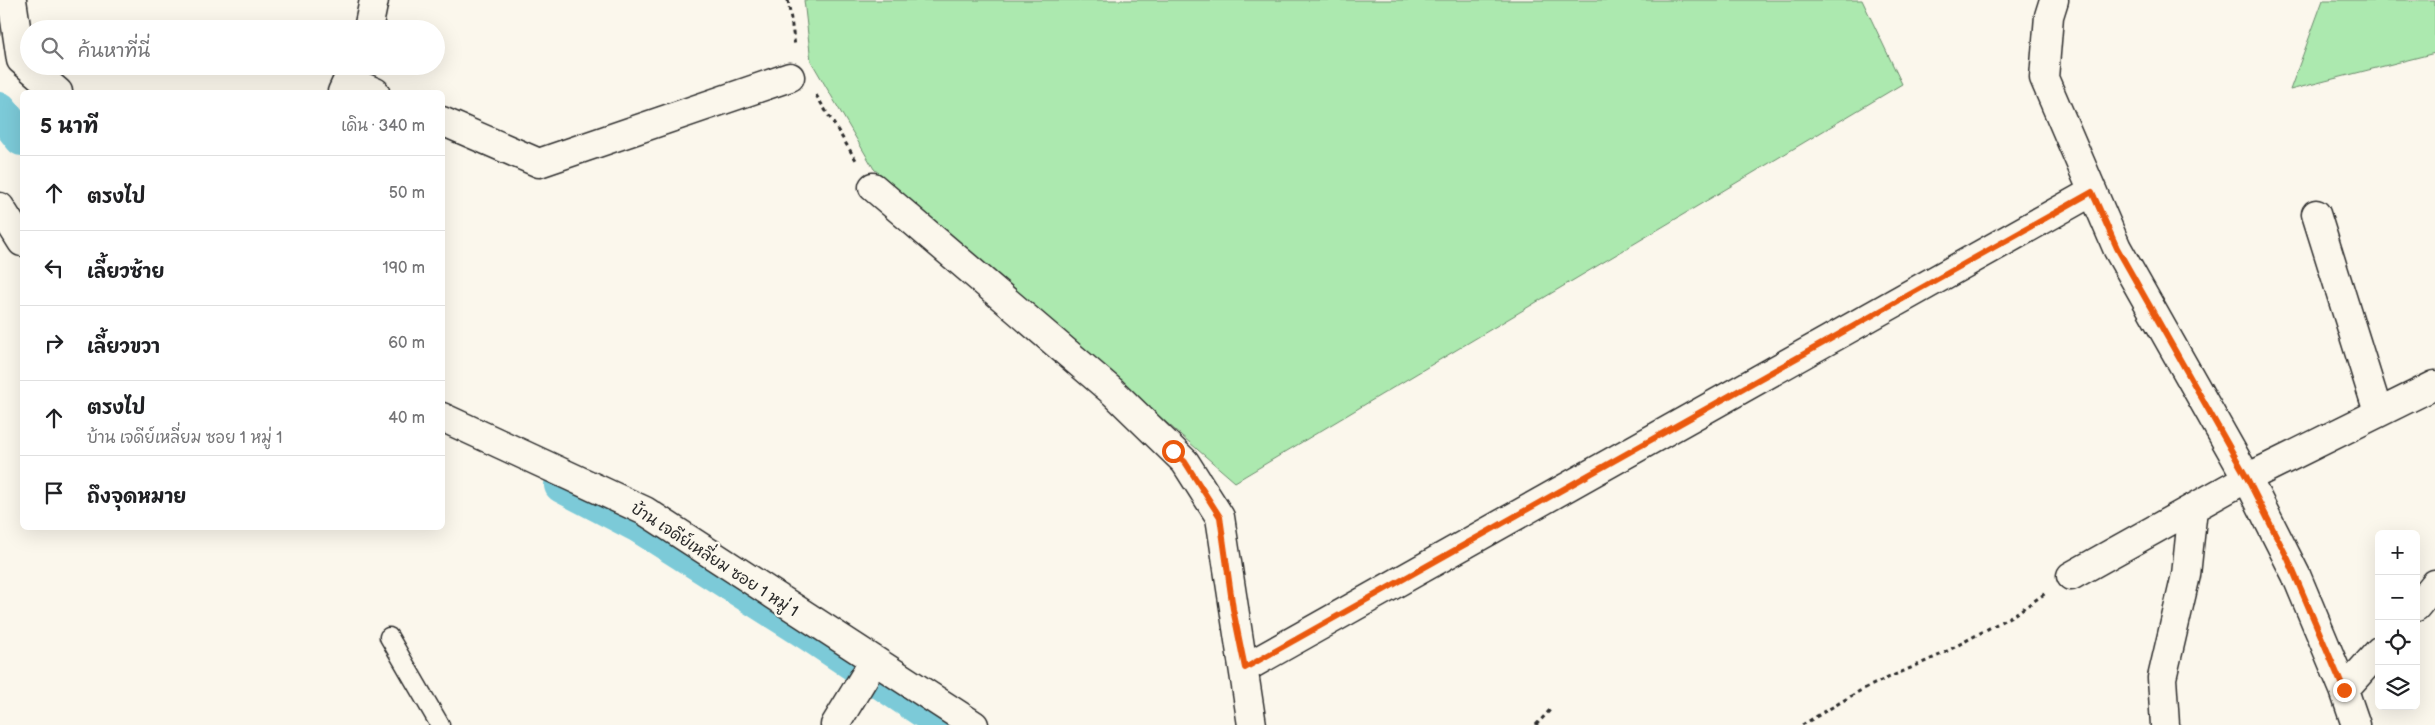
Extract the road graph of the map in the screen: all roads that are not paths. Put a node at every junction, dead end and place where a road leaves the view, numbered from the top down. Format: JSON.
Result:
{"nodes":[{"id":1,"x":12,"y":0,"type":"edge"},
{"id":2,"x":374,"y":0,"type":"edge"},
{"id":3,"x":2054,"y":0,"type":"edge"},
{"id":4,"x":370,"y":20,"type":"edge"},
{"id":5,"x":20,"y":53,"type":"edge"},
{"id":6,"x":800,"y":73,"type":"road end"},
{"id":7,"x":38,"y":75,"type":"edge"},
{"id":8,"x":348,"y":80,"type":"edge"},
{"id":9,"x":56,"y":90,"type":"edge"},
{"id":10,"x":370,"y":90,"type":"edge"},
{"id":11,"x":445,"y":122,"type":"edge"},
{"id":12,"x":873,"y":187,"type":"road end"},
{"id":13,"x":2092,"y":192,"type":"junction"},
{"id":14,"x":0,"y":207,"type":"edge"},
{"id":15,"x":2316,"y":214,"type":"dead end"},
{"id":16,"x":20,"y":238,"type":"edge"},
{"id":17,"x":2435,"y":385,"type":"edge"},
{"id":18,"x":2378,"y":412,"type":"junction"},
{"id":19,"x":445,"y":418,"type":"edge"},
{"id":20,"x":2247,"y":478,"type":"junction"},
{"id":21,"x":2193,"y":508,"type":"junction"},
{"id":22,"x":2071,"y":576,"type":"road end"},
{"id":23,"x":2435,"y":584,"type":"edge"},
{"id":24,"x":2420,"y":602,"type":"edge"},
{"id":25,"x":389,"y":637,"type":"dead end"},
{"id":26,"x":2375,"y":655,"type":"edge"},
{"id":27,"x":1245,"y":668,"type":"junction"},
{"id":28,"x":868,"y":672,"type":"junction"},
{"id":29,"x":2344,"y":690,"type":"junction"},
{"id":30,"x":440,"y":725,"type":"edge"},
{"id":31,"x":835,"y":725,"type":"edge"},
{"id":32,"x":974,"y":725,"type":"edge"},
{"id":33,"x":1252,"y":725,"type":"edge"},
{"id":34,"x":2165,"y":725,"type":"edge"},
{"id":35,"x":2356,"y":725,"type":"edge"}],
"edges":[{"from":1,"to":5,"type":"street"},
{"from":2,"to":4,"type":"street"},
{"from":3,"to":13,"type":"street"},
{"from":6,"to":11,"type":"street"},
{"from":7,"to":9,"type":"street"},
{"from":8,"to":10,"type":"street"},
{"from":12,"to":27,"type":"street"},
{"from":13,"to":20,"type":"street"},
{"from":13,"to":27,"type":"street"},
{"from":14,"to":16,"type":"street"},
{"from":15,"to":18,"type":"street"},
{"from":17,"to":18,"type":"street"},
{"from":18,"to":20,"type":"street"},
{"from":19,"to":28,"type":"street","name":"บ้าน เจดีย์เหลี่ยม ซอย 1 หมู่ 1"},
{"from":20,"to":21,"type":"street"},
{"from":20,"to":29,"type":"street"},
{"from":21,"to":22,"type":"street"},
{"from":21,"to":34,"type":"street"},
{"from":23,"to":24,"type":"street"},
{"from":25,"to":30,"type":"lane"},
{"from":26,"to":29,"type":"street"},
{"from":27,"to":33,"type":"street"},
{"from":28,"to":31,"type":"street"},
{"from":28,"to":32,"type":"street","name":"บ้าน เจดีย์เหลี่ยม ซอย 1 หมู่ 1"},
{"from":29,"to":35,"type":"street"}]}
